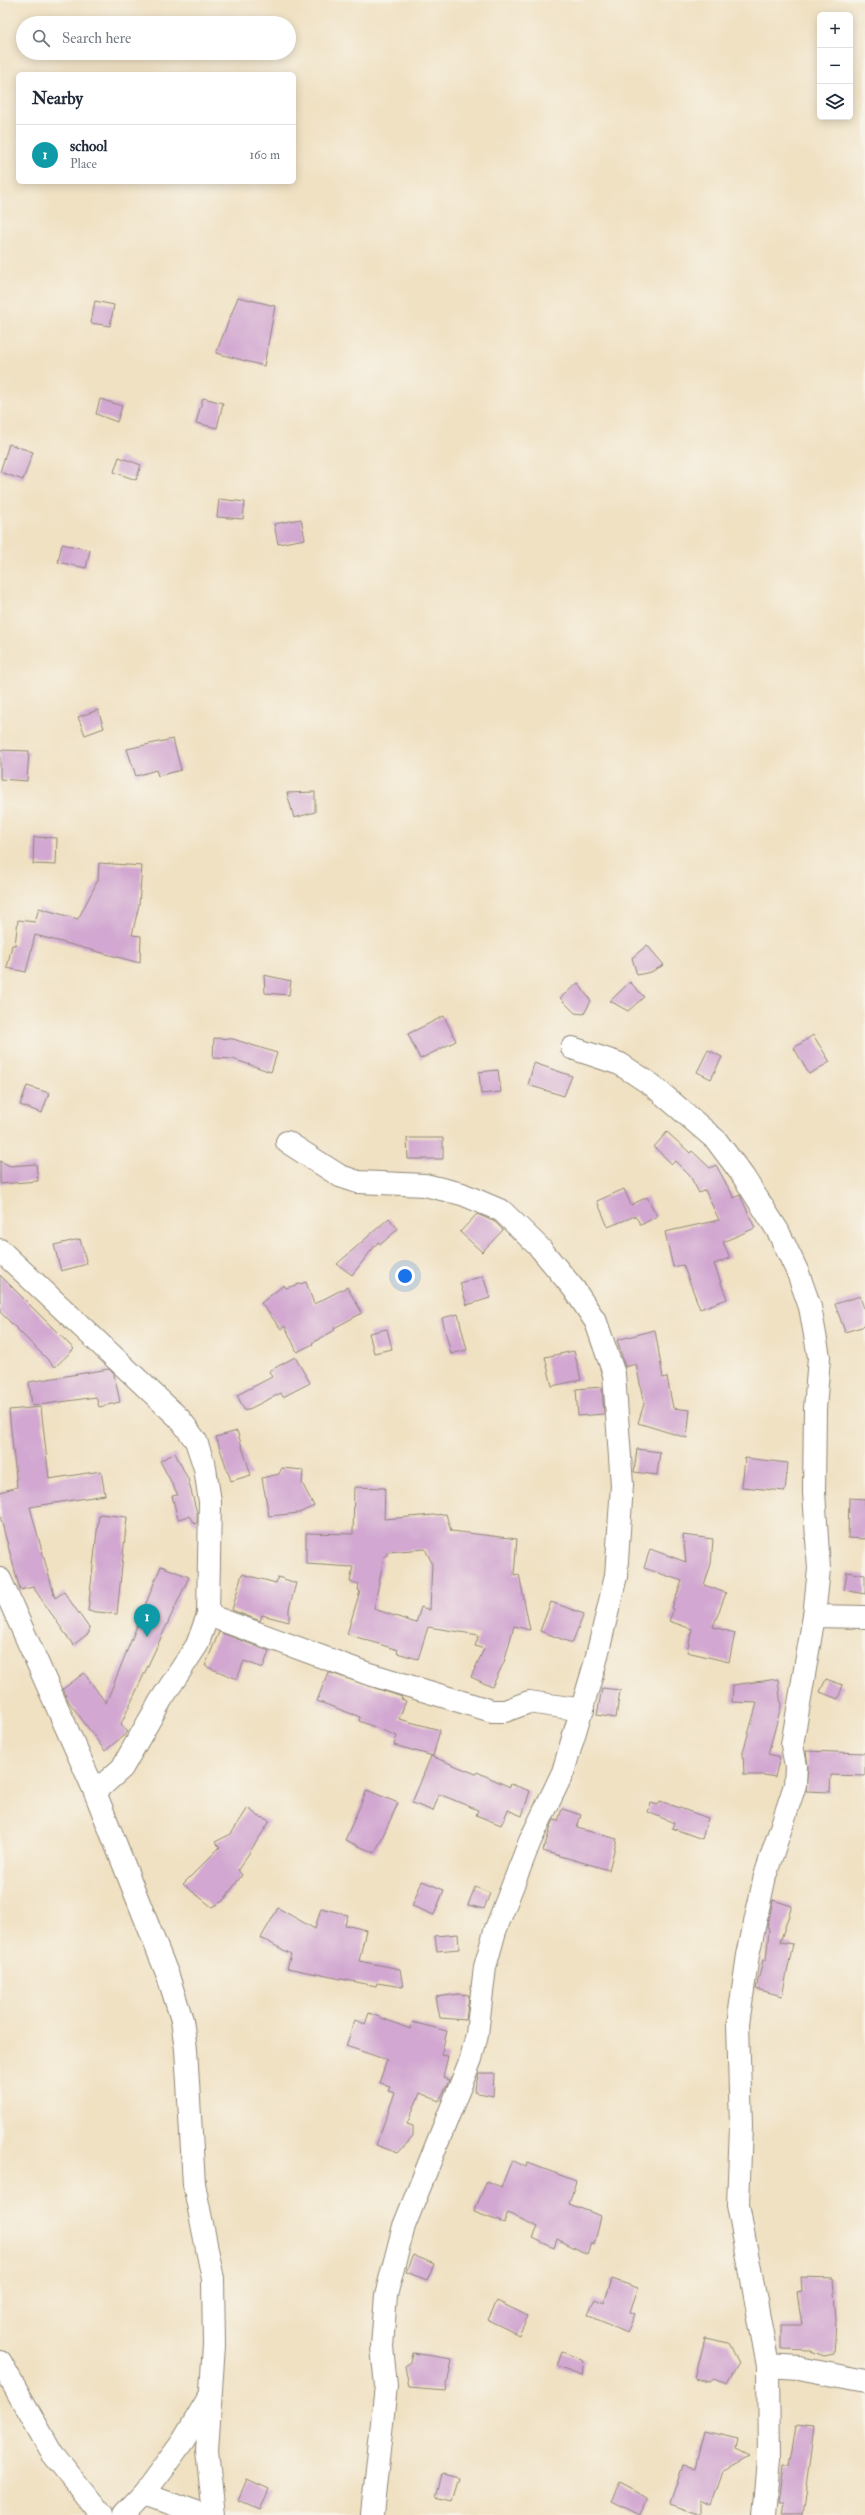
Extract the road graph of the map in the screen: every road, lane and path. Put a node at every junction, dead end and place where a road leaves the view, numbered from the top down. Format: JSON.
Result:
{"nodes":[{"id":1,"x":572,"y":1048,"type":"dead end"},
{"id":2,"x":287,"y":1142,"type":"dead end"},
{"id":3,"x":0,"y":1250,"type":"edge"},
{"id":4,"x":0,"y":1579,"type":"edge"},
{"id":5,"x":208,"y":1615,"type":"junction"},
{"id":6,"x":814,"y":1616,"type":"junction"},
{"id":7,"x":865,"y":1617,"type":"edge"},
{"id":8,"x":583,"y":1710,"type":"junction"},
{"id":9,"x":94,"y":1792,"type":"junction"},
{"id":10,"x":0,"y":2361,"type":"edge"},
{"id":11,"x":768,"y":2366,"type":"junction"},
{"id":12,"x":865,"y":2380,"type":"edge"},
{"id":13,"x":210,"y":2396,"type":"junction"},
{"id":14,"x":144,"y":2494,"type":"junction"},
{"id":15,"x":102,"y":2515,"type":"edge"},
{"id":16,"x":124,"y":2515,"type":"edge"},
{"id":17,"x":202,"y":2515,"type":"edge"},
{"id":18,"x":214,"y":2515,"type":"edge"},
{"id":19,"x":372,"y":2515,"type":"edge"},
{"id":20,"x":764,"y":2515,"type":"edge"}],
"edges":[{"from":1,"to":6,"type":"street"},
{"from":2,"to":8,"type":"street"},
{"from":3,"to":5,"type":"street"},
{"from":4,"to":9,"type":"street"},
{"from":5,"to":8,"type":"street"},
{"from":5,"to":9,"type":"street"},
{"from":6,"to":7,"type":"street"},
{"from":6,"to":11,"type":"street"},
{"from":8,"to":19,"type":"street"},
{"from":9,"to":13,"type":"street"},
{"from":10,"to":15,"type":"street"},
{"from":11,"to":12,"type":"street"},
{"from":11,"to":20,"type":"street"},
{"from":13,"to":14,"type":"street"},
{"from":13,"to":18,"type":"street"},
{"from":14,"to":16,"type":"street"},
{"from":14,"to":17,"type":"street"}]}
